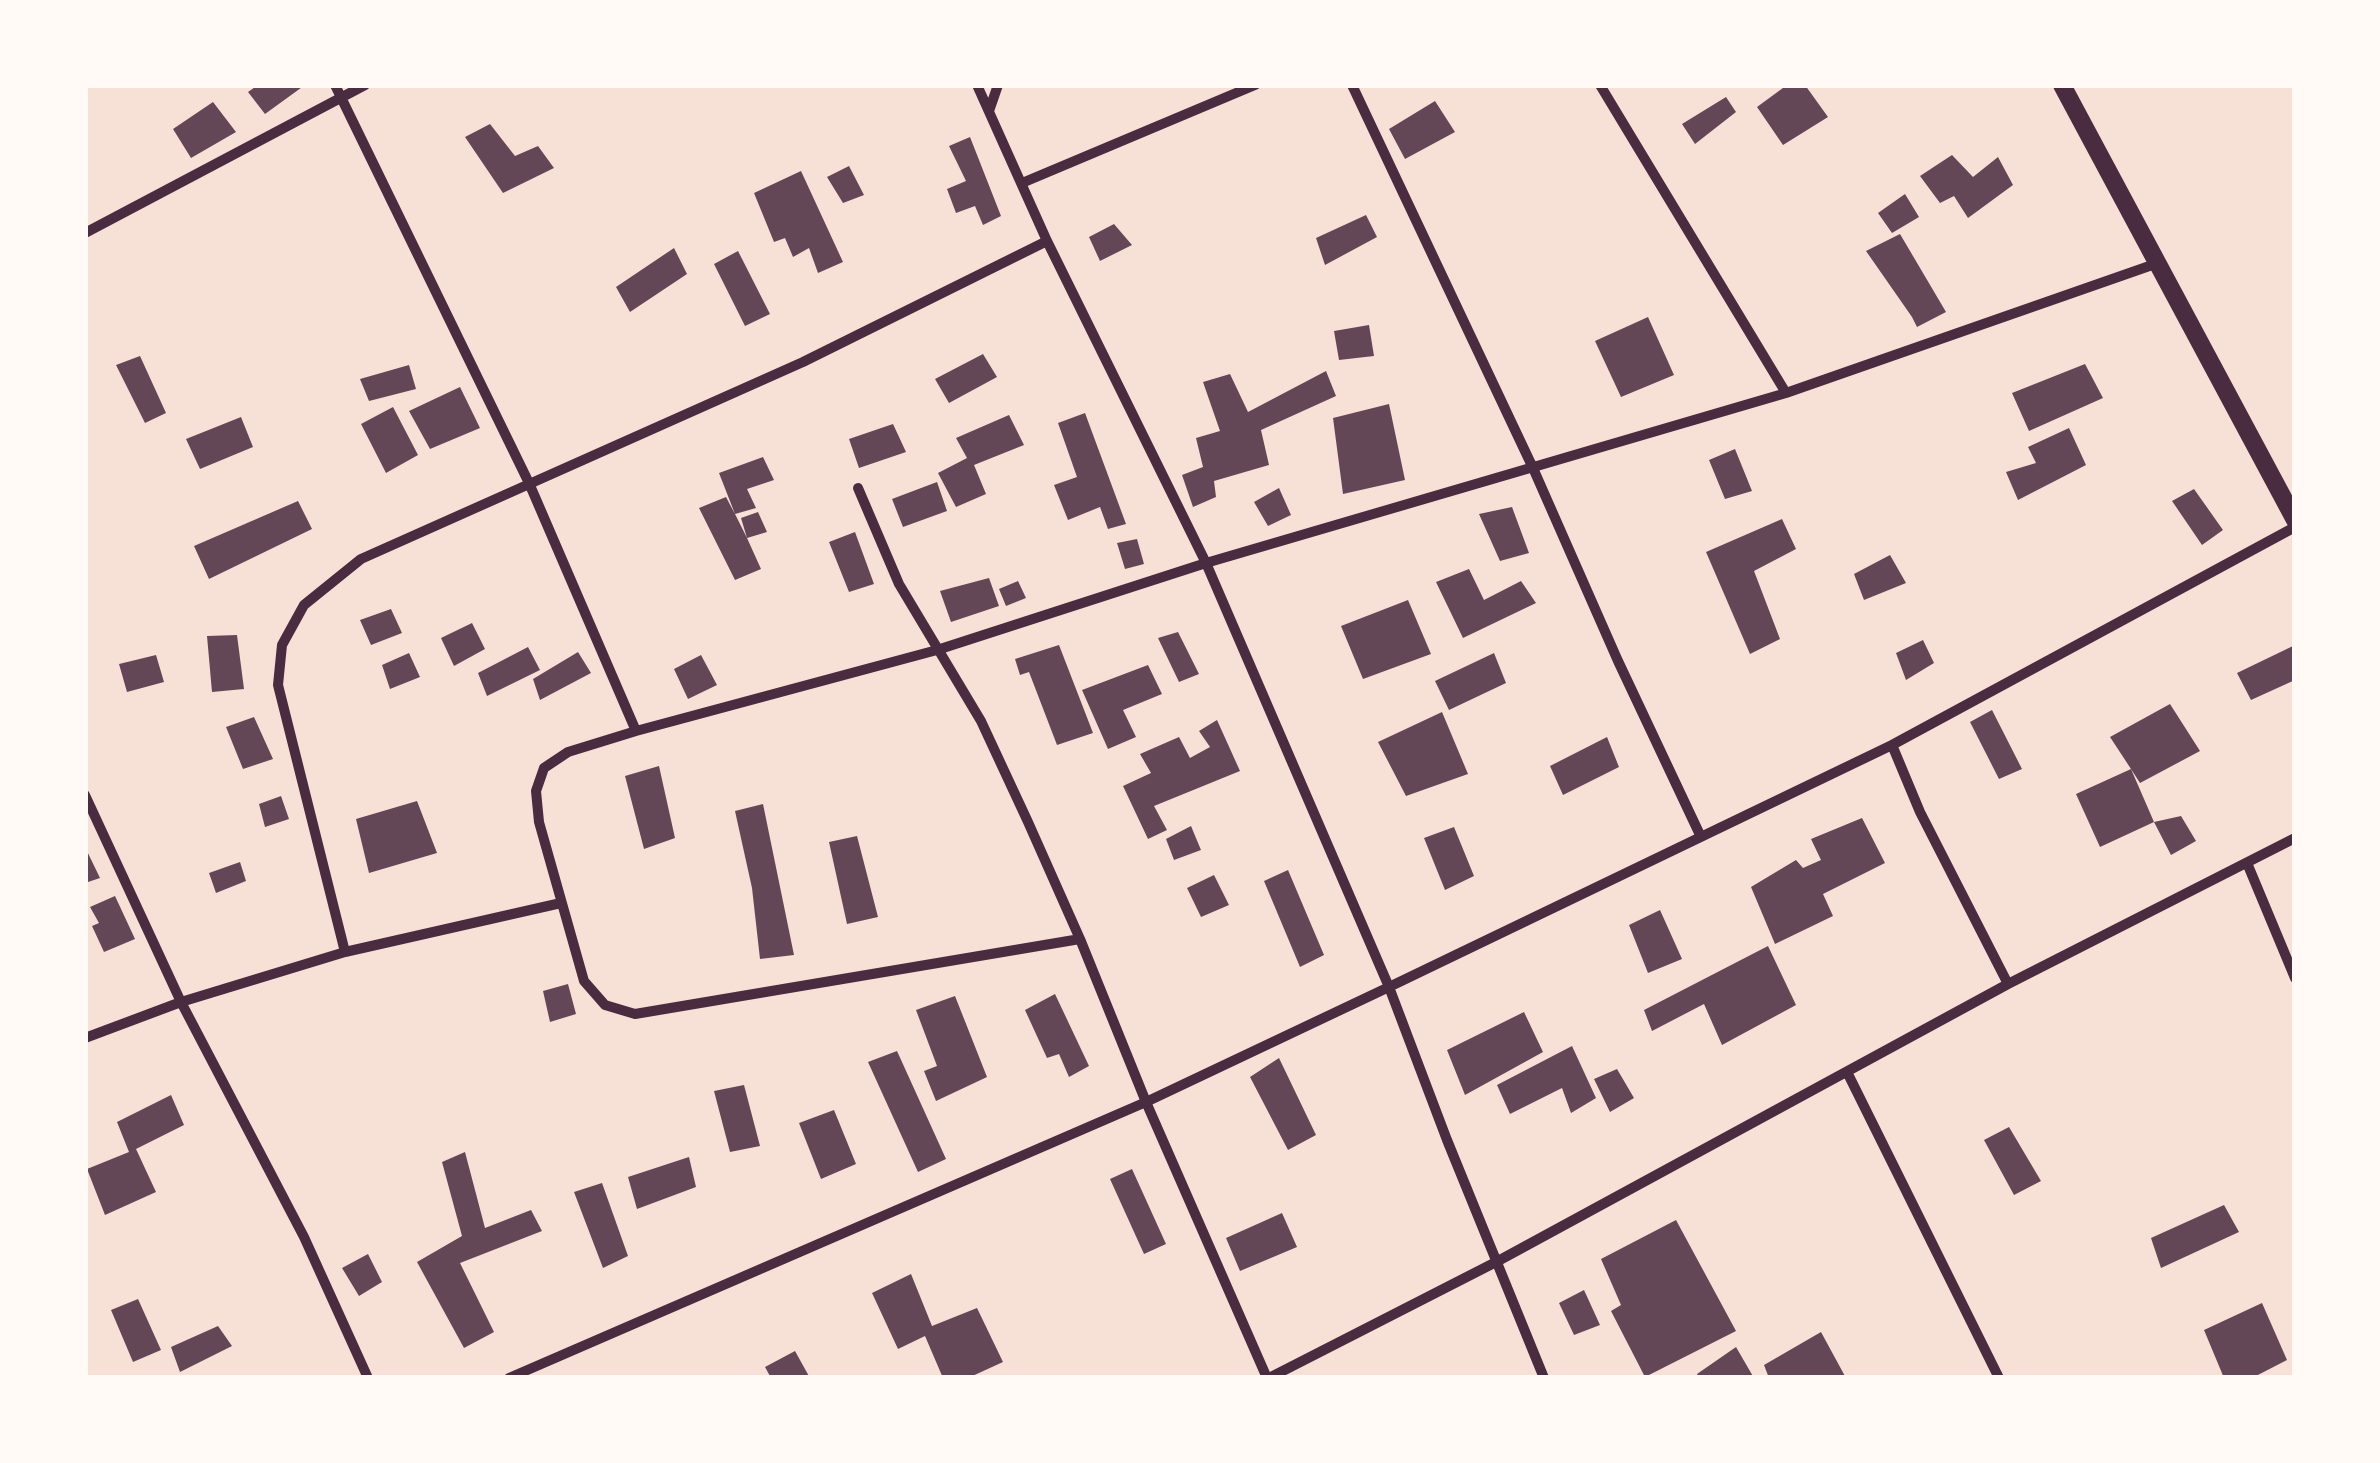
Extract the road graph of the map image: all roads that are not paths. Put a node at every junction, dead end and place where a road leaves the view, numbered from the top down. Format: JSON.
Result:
{"nodes":[{"id":1,"x":335,"y":85,"type":"edge"},
{"id":2,"x":366,"y":85,"type":"edge"},
{"id":3,"x":978,"y":85,"type":"edge"},
{"id":4,"x":998,"y":85,"type":"edge"},
{"id":5,"x":1255,"y":85,"type":"edge"},
{"id":6,"x":1352,"y":85,"type":"edge"},
{"id":7,"x":1600,"y":85,"type":"edge"},
{"id":8,"x":2062,"y":85,"type":"edge"},
{"id":9,"x":341,"y":98,"type":"junction"},
{"id":10,"x":989,"y":112,"type":"junction"},
{"id":11,"x":1022,"y":184,"type":"junction"},
{"id":12,"x":85,"y":233,"type":"edge"},
{"id":13,"x":1048,"y":241,"type":"junction"},
{"id":14,"x":2158,"y":263,"type":"junction"},
{"id":15,"x":1786,"y":394,"type":"junction"},
{"id":16,"x":1533,"y":468,"type":"junction"},
{"id":17,"x":529,"y":483,"type":"junction"},
{"id":18,"x":858,"y":488,"type":"dead end"},
{"id":19,"x":2295,"y":523,"type":"edge"},
{"id":20,"x":1206,"y":563,"type":"junction"},
{"id":21,"x":938,"y":650,"type":"junction"},
{"id":22,"x":636,"y":731,"type":"junction"},
{"id":23,"x":1892,"y":745,"type":"junction"},
{"id":24,"x":85,"y":795,"type":"edge"},
{"id":25,"x":1701,"y":837,"type":"junction"},
{"id":26,"x":2295,"y":838,"type":"edge"},
{"id":27,"x":2247,"y":863,"type":"junction"},
{"id":28,"x":560,"y":903,"type":"junction"},
{"id":29,"x":1080,"y":940,"type":"junction"},
{"id":30,"x":344,"y":952,"type":"junction"},
{"id":31,"x":2295,"y":978,"type":"edge"},
{"id":32,"x":2008,"y":984,"type":"junction"},
{"id":33,"x":1389,"y":987,"type":"junction"},
{"id":34,"x":181,"y":1002,"type":"junction"},
{"id":35,"x":85,"y":1038,"type":"edge"},
{"id":36,"x":1847,"y":1072,"type":"junction"},
{"id":37,"x":1146,"y":1102,"type":"junction"},
{"id":38,"x":1498,"y":1261,"type":"junction"},
{"id":39,"x":368,"y":1378,"type":"edge"},
{"id":40,"x":509,"y":1378,"type":"edge"},
{"id":41,"x":1268,"y":1378,"type":"edge"},
{"id":42,"x":1544,"y":1378,"type":"edge"},
{"id":43,"x":1999,"y":1378,"type":"edge"}],
"edges":[{"from":1,"to":9,"type":"street"},
{"from":2,"to":9,"type":"street"},
{"from":3,"to":10,"type":"street"},
{"from":4,"to":10,"type":"street"},
{"from":5,"to":11,"type":"street"},
{"from":6,"to":16,"type":"street"},
{"from":7,"to":15,"type":"street"},
{"from":8,"to":14,"type":"street"},
{"from":9,"to":12,"type":"street"},
{"from":9,"to":17,"type":"street"},
{"from":10,"to":11,"type":"street"},
{"from":11,"to":13,"type":"street"},
{"from":13,"to":17,"type":"street"},
{"from":13,"to":20,"type":"street"},
{"from":14,"to":15,"type":"street"},
{"from":14,"to":19,"type":"street"},
{"from":15,"to":16,"type":"street"},
{"from":16,"to":20,"type":"street"},
{"from":16,"to":25,"type":"street"},
{"from":17,"to":22,"type":"street"},
{"from":17,"to":30,"type":"street"},
{"from":18,"to":21,"type":"street"},
{"from":19,"to":23,"type":"street"},
{"from":20,"to":21,"type":"street"},
{"from":20,"to":33,"type":"street"},
{"from":21,"to":22,"type":"street"},
{"from":21,"to":29,"type":"street"},
{"from":22,"to":28,"type":"street"},
{"from":23,"to":25,"type":"street"},
{"from":23,"to":32,"type":"street"},
{"from":24,"to":34,"type":"street"},
{"from":25,"to":33,"type":"street"},
{"from":26,"to":27,"type":"street"},
{"from":27,"to":31,"type":"street"},
{"from":27,"to":32,"type":"street"},
{"from":28,"to":29,"type":"street"},
{"from":28,"to":30,"type":"street"},
{"from":29,"to":37,"type":"street"},
{"from":30,"to":34,"type":"street"},
{"from":32,"to":36,"type":"street"},
{"from":33,"to":37,"type":"street"},
{"from":33,"to":38,"type":"street"},
{"from":34,"to":35,"type":"street"},
{"from":34,"to":39,"type":"street"},
{"from":36,"to":38,"type":"street"},
{"from":36,"to":43,"type":"street"},
{"from":37,"to":40,"type":"street"},
{"from":37,"to":41,"type":"street"},
{"from":38,"to":41,"type":"street"},
{"from":38,"to":42,"type":"street"}]}
